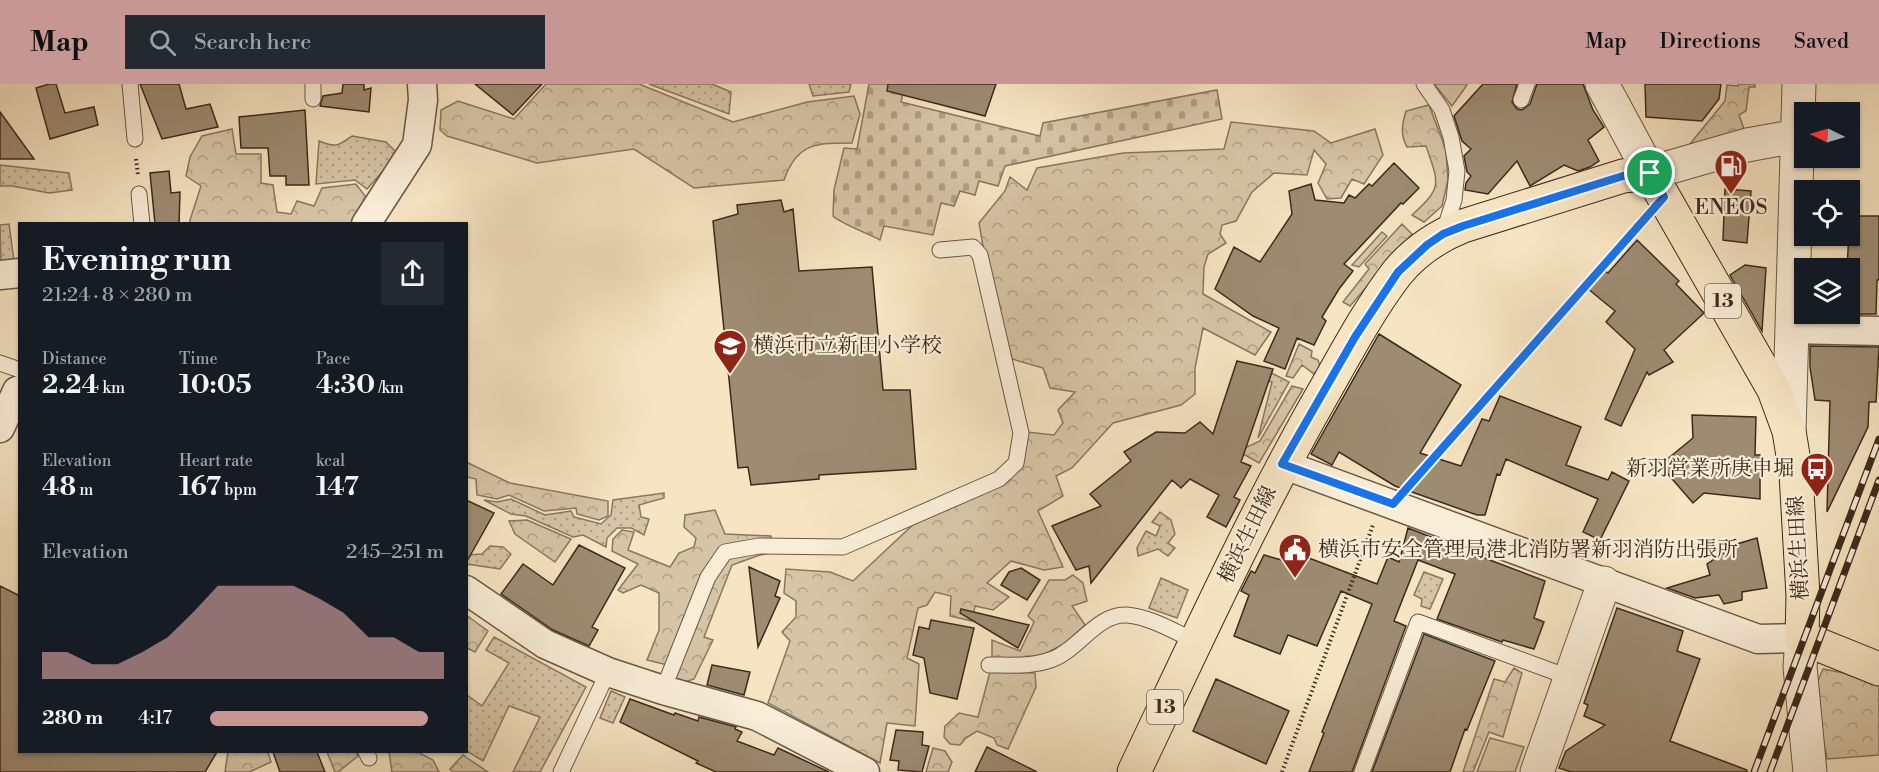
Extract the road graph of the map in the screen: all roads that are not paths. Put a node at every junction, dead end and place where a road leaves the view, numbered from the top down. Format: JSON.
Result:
{"nodes":[{"id":1,"x":130,"y":84,"type":"edge"},
{"id":2,"x":422,"y":84,"type":"edge"},
{"id":3,"x":1424,"y":84,"type":"edge"},
{"id":4,"x":1527,"y":84,"type":"edge"},
{"id":5,"x":1602,"y":84,"type":"edge"},
{"id":6,"x":1799,"y":84,"type":"edge"},
{"id":7,"x":1521,"y":100,"type":"dead end"},
{"id":8,"x":1798,"y":102,"type":"edge"},
{"id":9,"x":1794,"y":137,"type":"edge"},
{"id":10,"x":135,"y":140,"type":"road end"},
{"id":11,"x":1796,"y":168,"type":"edge"},
{"id":12,"x":1657,"y":185,"type":"junction"},
{"id":13,"x":139,"y":194,"type":"road end"},
{"id":14,"x":142,"y":222,"type":"edge"},
{"id":15,"x":367,"y":222,"type":"edge"},
{"id":16,"x":1443,"y":234,"type":"junction"},
{"id":17,"x":940,"y":250,"type":"dead end"},
{"id":18,"x":18,"y":273,"type":"edge"},
{"id":19,"x":0,"y":275,"type":"edge"},
{"id":20,"x":1792,"y":329,"type":"junction"},
{"id":21,"x":1879,"y":331,"type":"edge"},
{"id":22,"x":0,"y":363,"type":"edge"},
{"id":23,"x":18,"y":369,"type":"edge"},
{"id":24,"x":18,"y":390,"type":"edge"},
{"id":25,"x":0,"y":428,"type":"edge"},
{"id":26,"x":1789,"y":431,"type":"junction"},
{"id":27,"x":1282,"y":464,"type":"junction"},
{"id":28,"x":1604,"y":583,"type":"junction"},
{"id":29,"x":468,"y":591,"type":"edge"},
{"id":30,"x":1802,"y":638,"type":"junction"},
{"id":31,"x":1197,"y":642,"type":"junction"},
{"id":32,"x":989,"y":665,"type":"dead end"},
{"id":33,"x":1879,"y":669,"type":"edge"},
{"id":34,"x":608,"y":672,"type":"junction"},
{"id":35,"x":1571,"y":678,"type":"junction"},
{"id":36,"x":663,"y":690,"type":"junction"},
{"id":37,"x":561,"y":772,"type":"edge"},
{"id":38,"x":865,"y":772,"type":"edge"},
{"id":39,"x":1134,"y":772,"type":"edge"},
{"id":40,"x":1362,"y":772,"type":"edge"},
{"id":41,"x":1536,"y":772,"type":"edge"},
{"id":42,"x":1810,"y":772,"type":"edge"}],
"edges":[{"from":1,"to":10,"type":"lane"},
{"from":2,"to":15,"type":"street"},
{"from":3,"to":16,"type":"lane"},
{"from":4,"to":7,"type":"lane"},
{"from":5,"to":12,"type":"street"},
{"from":6,"to":8,"type":"street"},
{"from":9,"to":12,"type":"street"},
{"from":11,"to":20,"type":"street"},
{"from":12,"to":16,"type":"main road","name":"横浜生田線","number":"13"},
{"from":12,"to":26,"type":"main road","name":"横浜生田線","number":"13"},
{"from":13,"to":14,"type":"lane"},
{"from":16,"to":27,"type":"main road","name":"横浜生田線","number":"13"},
{"from":17,"to":36,"type":"lane"},
{"from":18,"to":19,"type":"street"},
{"from":20,"to":21,"type":"street"},
{"from":20,"to":26,"type":"street"},
{"from":22,"to":23,"type":"lane"},
{"from":24,"to":25,"type":"street"},
{"from":26,"to":30,"type":"main road","name":"横浜生田線","number":"13"},
{"from":27,"to":28,"type":"street"},
{"from":27,"to":31,"type":"main road","name":"横浜生田線","number":"13"},
{"from":28,"to":30,"type":"street"},
{"from":28,"to":35,"type":"street"},
{"from":29,"to":34,"type":"street"},
{"from":30,"to":33,"type":"main road"},
{"from":30,"to":42,"type":"street"},
{"from":31,"to":32,"type":"lane"},
{"from":31,"to":39,"type":"main road","name":"横浜生田線","number":"13"},
{"from":34,"to":36,"type":"street"},
{"from":34,"to":37,"type":"lane"},
{"from":35,"to":40,"type":"lane"},
{"from":35,"to":41,"type":"street"},
{"from":36,"to":38,"type":"street"}]}
